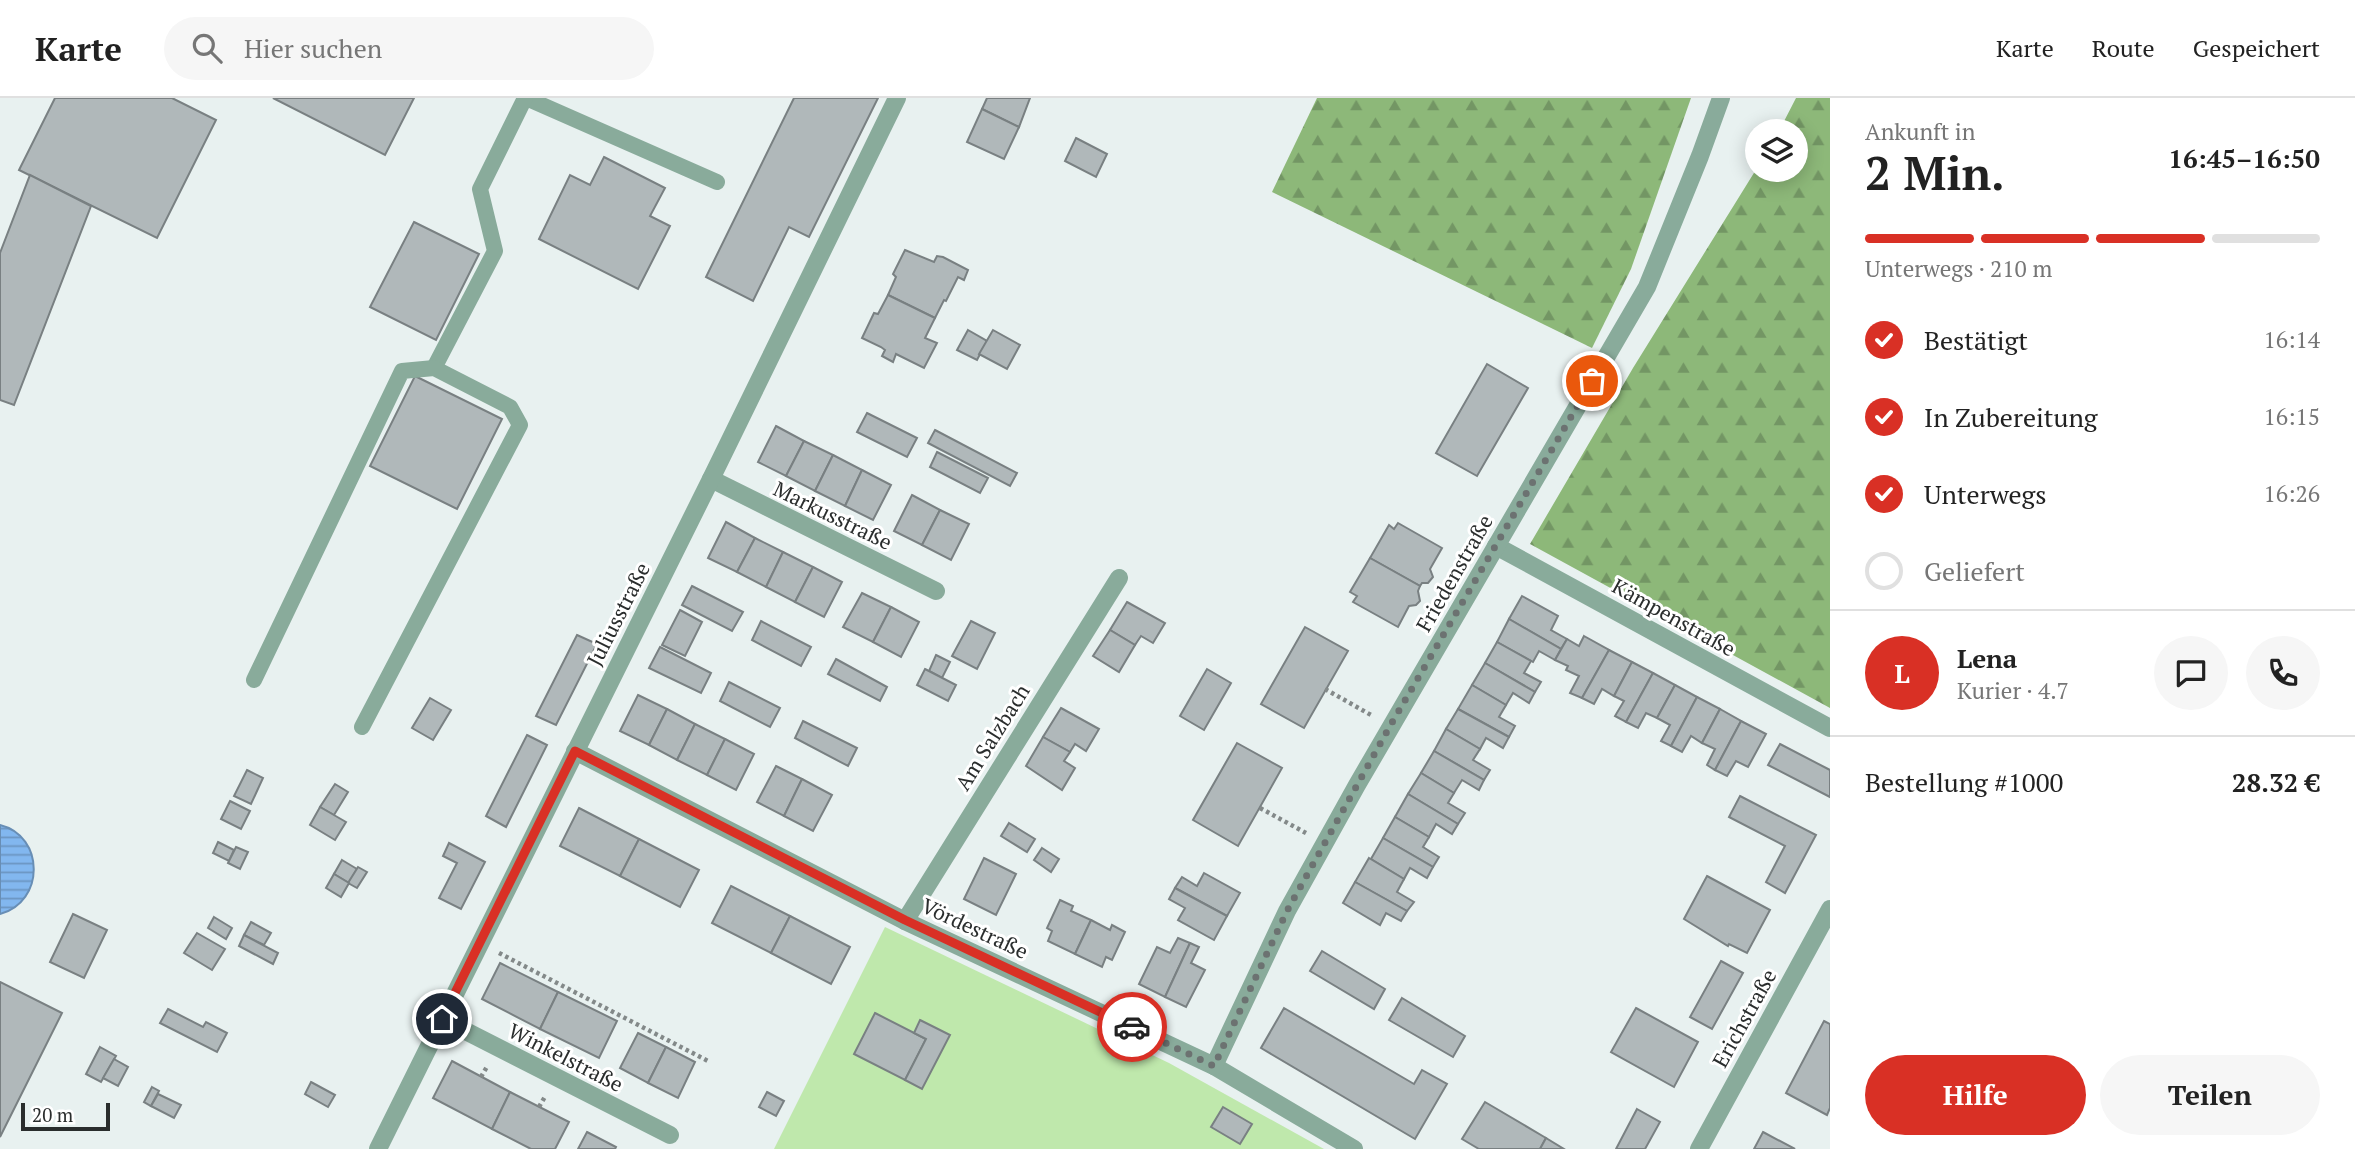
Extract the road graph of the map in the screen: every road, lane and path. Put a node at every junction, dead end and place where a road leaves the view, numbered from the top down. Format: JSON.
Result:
{"nodes":[{"id":1,"x":526,"y":98,"type":"edge"},
{"id":2,"x":897,"y":98,"type":"edge"},
{"id":3,"x":1721,"y":98,"type":"edge"},
{"id":4,"x":717,"y":182,"type":"dead end"},
{"id":5,"x":434,"y":368,"type":"junction"},
{"id":6,"x":711,"y":479,"type":"junction"},
{"id":7,"x":1496,"y":546,"type":"junction"},
{"id":8,"x":1119,"y":578,"type":"dead end"},
{"id":9,"x":936,"y":591,"type":"dead end"},
{"id":10,"x":254,"y":680,"type":"dead end"},
{"id":11,"x":1325,"y":689,"type":"dead end"},
{"id":12,"x":1390,"y":726,"type":"junction"},
{"id":13,"x":362,"y":727,"type":"dead end"},
{"id":14,"x":1830,"y":728,"type":"edge"},
{"id":15,"x":575,"y":751,"type":"junction"},
{"id":16,"x":1260,"y":808,"type":"dead end"},
{"id":17,"x":1325,"y":844,"type":"junction"},
{"id":18,"x":1830,"y":909,"type":"edge"},
{"id":19,"x":905,"y":920,"type":"junction"},
{"id":20,"x":480,"y":943,"type":"junction"},
{"id":21,"x":442,"y":1019,"type":"junction"},
{"id":22,"x":710,"y":1062,"type":"dead end"},
{"id":23,"x":1214,"y":1066,"type":"junction"},
{"id":24,"x":670,"y":1135,"type":"dead end"},
{"id":25,"x":378,"y":1149,"type":"edge"},
{"id":26,"x":1354,"y":1149,"type":"edge"},
{"id":27,"x":1699,"y":1149,"type":"edge"}],
"edges":[{"from":1,"to":4,"type":"lane"},
{"from":1,"to":5,"type":"lane"},
{"from":2,"to":6,"type":"street","name":"Juliusstraße"},
{"from":3,"to":7,"type":"street","name":"Friedenstraße"},
{"from":5,"to":10,"type":"lane"},
{"from":5,"to":13,"type":"lane"},
{"from":6,"to":9,"type":"street","name":"Markusstraße"},
{"from":6,"to":15,"type":"street","name":"Juliusstraße"},
{"from":7,"to":12,"type":"street","name":"Friedenstraße"},
{"from":7,"to":14,"type":"street","name":"Kämpenstraße"},
{"from":8,"to":19,"type":"street","name":"Am Salzbach"},
{"from":11,"to":12,"type":"path"},
{"from":12,"to":17,"type":"street","name":"Friedenstraße"},
{"from":15,"to":19,"type":"street","name":"Vördestraße"},
{"from":15,"to":20,"type":"street","name":"Juliusstraße"},
{"from":16,"to":17,"type":"path"},
{"from":17,"to":23,"type":"street","name":"Friedenstraße"},
{"from":18,"to":27,"type":"street","name":"Erichstraße"},
{"from":19,"to":23,"type":"street","name":"Vördestraße"},
{"from":20,"to":21,"type":"street","name":"Juliusstraße"},
{"from":20,"to":22,"type":"path"},
{"from":21,"to":24,"type":"street","name":"Winkelstraße"},
{"from":21,"to":25,"type":"street","name":"Juliusstraße"},
{"from":23,"to":26,"type":"street","name":"Vördestraße"}]}
